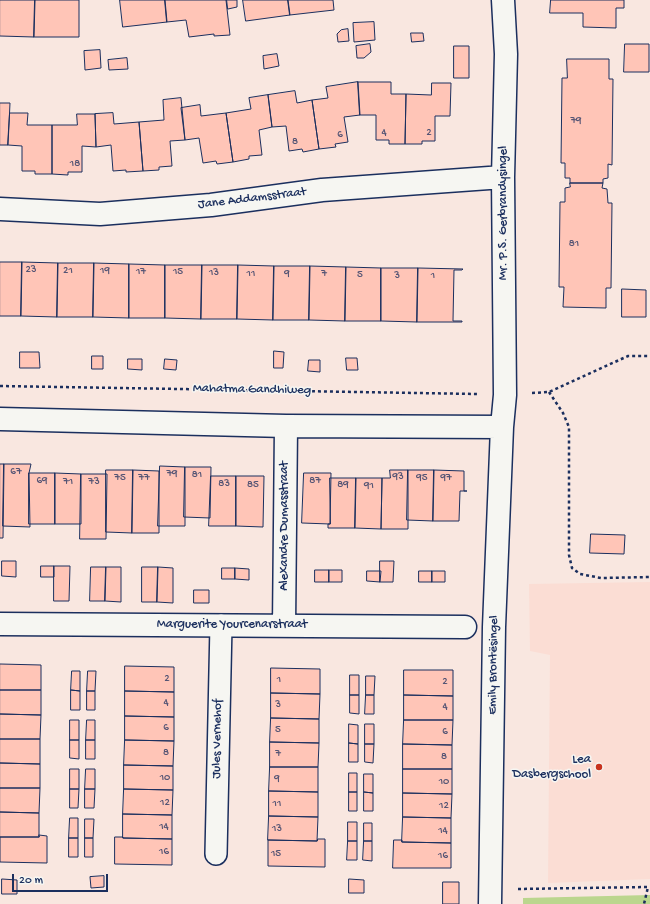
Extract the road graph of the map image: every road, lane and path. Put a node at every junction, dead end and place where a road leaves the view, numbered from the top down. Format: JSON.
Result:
{"nodes":[{"id":1,"x":503,"y":0,"type":"edge"},
{"id":2,"x":503,"y":177,"type":"junction"},
{"id":3,"x":0,"y":209,"type":"edge"},
{"id":4,"x":650,"y":356,"type":"edge"},
{"id":5,"x":0,"y":386,"type":"edge"},
{"id":6,"x":549,"y":392,"type":"junction"},
{"id":7,"x":505,"y":395,"type":"junction"},
{"id":8,"x":0,"y":419,"type":"edge"},
{"id":9,"x":286,"y":426,"type":"junction"},
{"id":10,"x":502,"y":427,"type":"junction"},
{"id":11,"x":650,"y":577,"type":"edge"},
{"id":12,"x":0,"y":624,"type":"edge"},
{"id":13,"x":221,"y":625,"type":"junction"},
{"id":14,"x":284,"y":626,"type":"junction"},
{"id":15,"x":465,"y":627,"type":"dead end"},
{"id":16,"x":216,"y":854,"type":"dead end"},
{"id":17,"x":490,"y":897,"type":"edge"},
{"id":18,"x":644,"y":904,"type":"edge"}],
"edges":[{"from":1,"to":2,"type":"street","name":"Mr. P.S. Gerbrandysingel"},
{"from":2,"to":3,"type":"street","name":"Jane Addamsstraat"},
{"from":2,"to":7,"type":"street","name":"Mr. P.S. Gerbrandysingel"},
{"from":4,"to":6,"type":"path"},
{"from":5,"to":7,"type":"path","name":"Mahatma Gandhiweg"},
{"from":6,"to":7,"type":"path","name":"Mahatma Gandhiweg"},
{"from":6,"to":11,"type":"path"},
{"from":7,"to":10,"type":"street","name":"Mr. P.S. Gerbrandysingel"},
{"from":8,"to":9,"type":"street"},
{"from":9,"to":10,"type":"street"},
{"from":9,"to":14,"type":"street","name":"Alexandre Dumasstraat"},
{"from":10,"to":17,"type":"street","name":"Emily Brontësingel"},
{"from":12,"to":13,"type":"street","name":"Marguerite Yourcenarstraat"},
{"from":13,"to":14,"type":"street","name":"Marguerite Yourcenarstraat"},
{"from":13,"to":16,"type":"street","name":"Jules Vernehof"},
{"from":14,"to":15,"type":"street","name":"Marguerite Yourcenarstraat"},
{"from":17,"to":18,"type":"path"}]}
